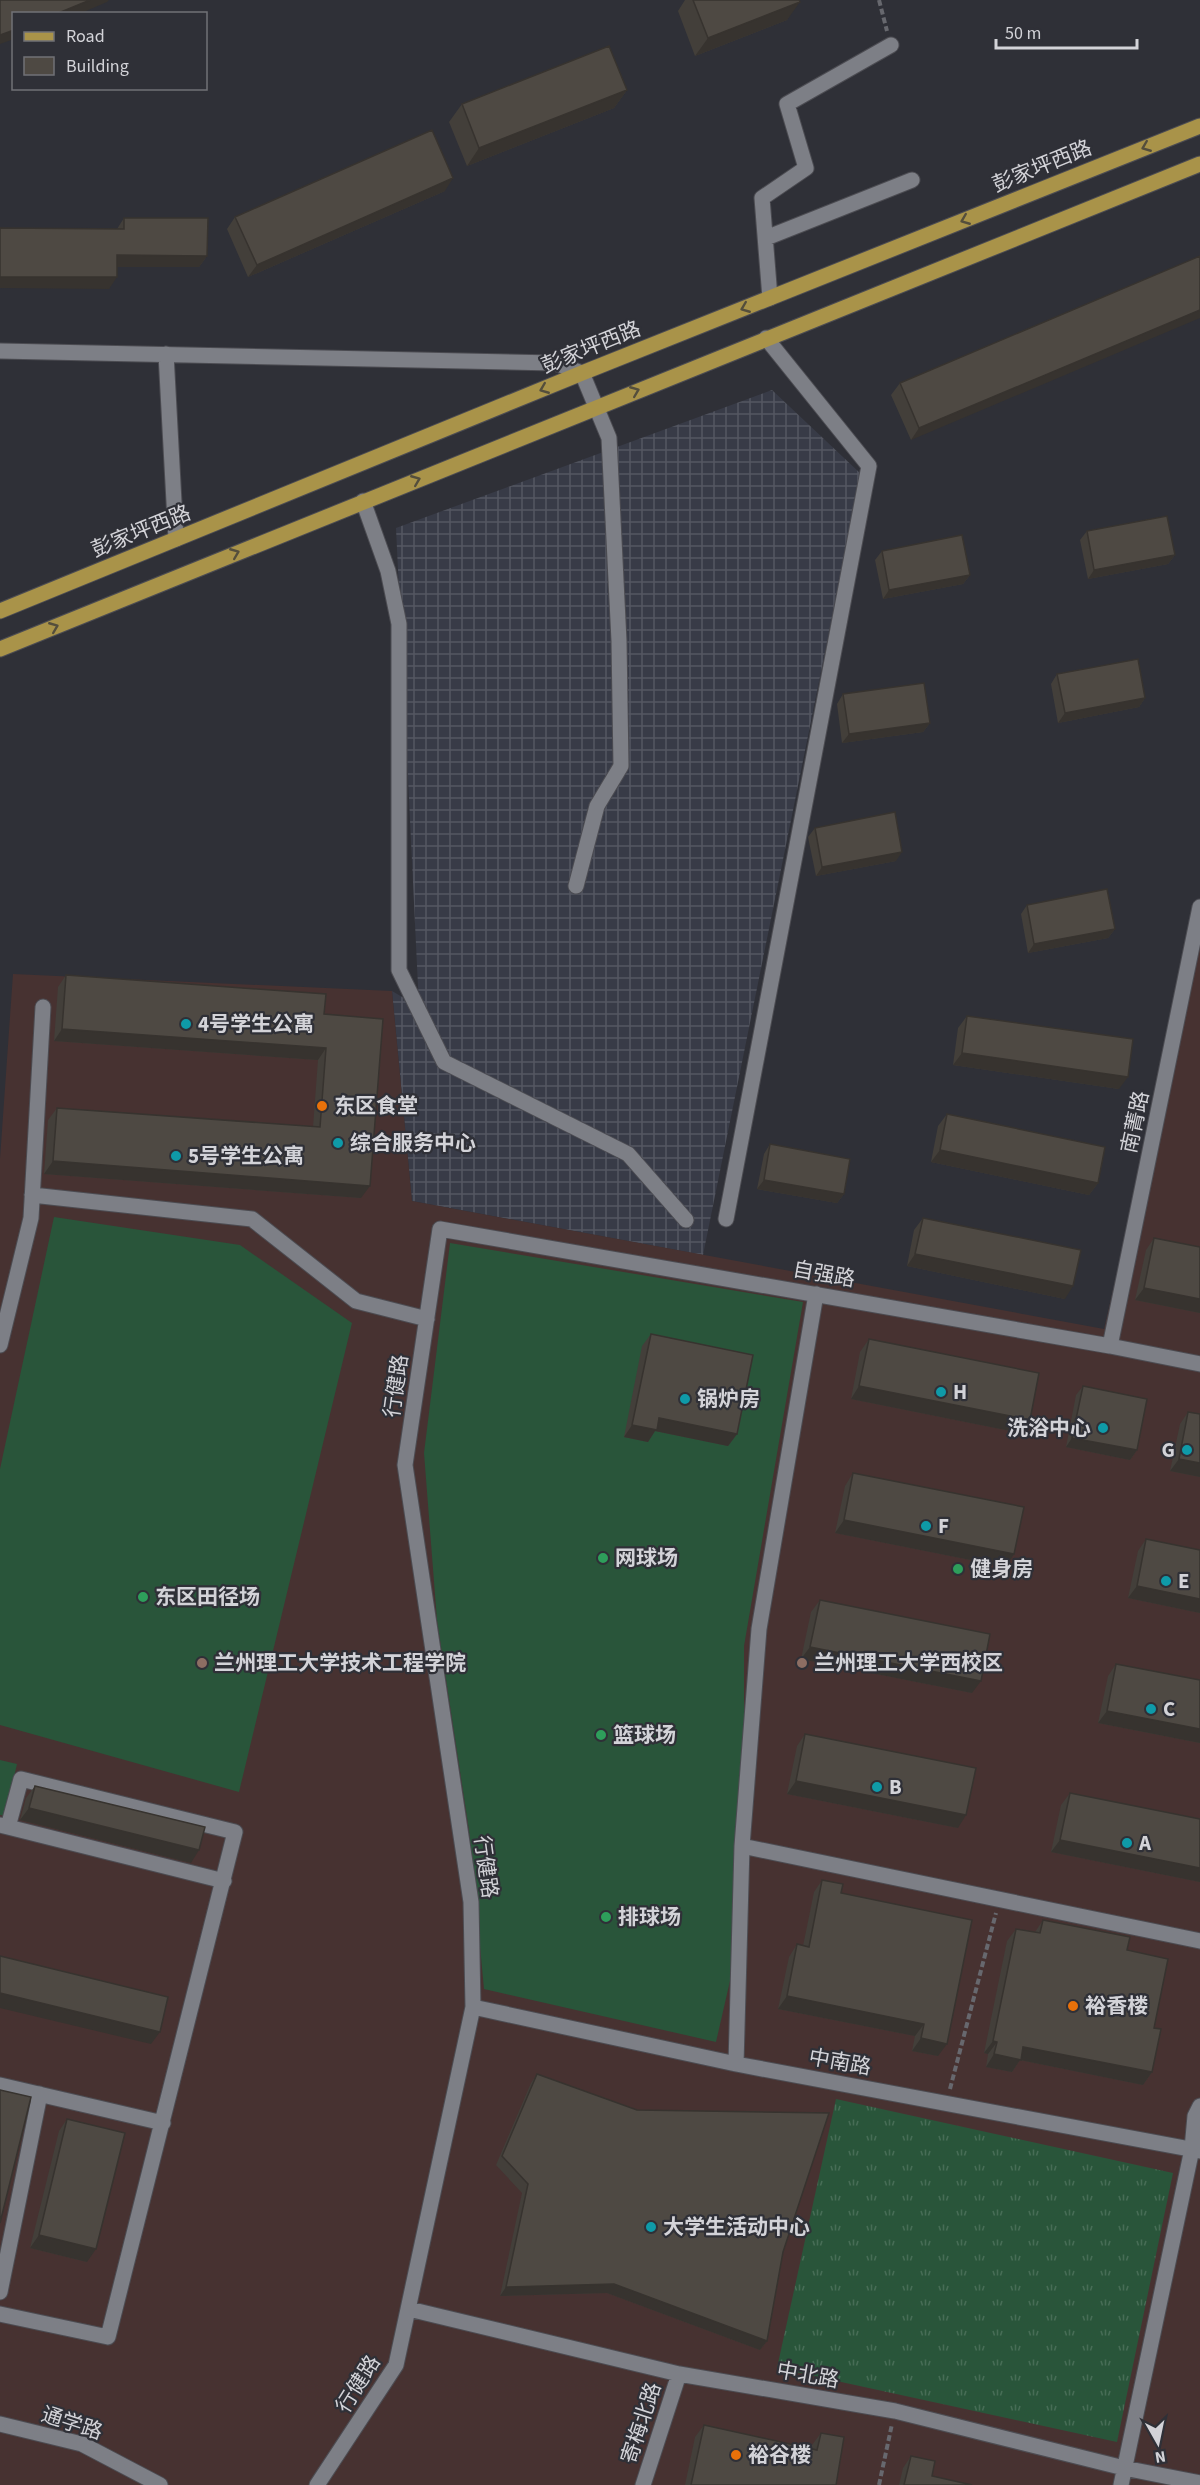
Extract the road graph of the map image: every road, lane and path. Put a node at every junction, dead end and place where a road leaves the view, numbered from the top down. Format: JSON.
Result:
{"nodes":[{"id":1,"x":879,"y":0,"type":"edge"},
{"id":2,"x":891,"y":45,"type":"joint"},
{"id":3,"x":1200,"y":126,"type":"edge"},
{"id":4,"x":1200,"y":164,"type":"edge"},
{"id":5,"x":912,"y":180,"type":"dead end"},
{"id":6,"x":766,"y":238,"type":"junction"},
{"id":7,"x":770,"y":298,"type":"junction"},
{"id":8,"x":766,"y":338,"type":"junction"},
{"id":9,"x":0,"y":351,"type":"edge"},
{"id":10,"x":166,"y":354,"type":"junction"},
{"id":11,"x":582,"y":373,"type":"junction"},
{"id":12,"x":596,"y":407,"type":"junction"},
{"id":13,"x":363,"y":501,"type":"junction"},
{"id":14,"x":176,"y":539,"type":"junction"},
{"id":15,"x":0,"y":611,"type":"edge"},
{"id":16,"x":0,"y":649,"type":"edge"},
{"id":17,"x":576,"y":886,"type":"dead end"},
{"id":18,"x":1200,"y":907,"type":"edge"},
{"id":19,"x":43,"y":1007,"type":"dead end"},
{"id":20,"x":32,"y":1195,"type":"junction"},
{"id":21,"x":686,"y":1220,"type":"dead end"},
{"id":22,"x":726,"y":1220,"type":"dead end"},
{"id":23,"x":440,"y":1229,"type":"joint"},
{"id":24,"x":816,"y":1294,"type":"junction"},
{"id":25,"x":427,"y":1319,"type":"junction"},
{"id":26,"x":0,"y":1345,"type":"edge"},
{"id":27,"x":1110,"y":1346,"type":"junction"},
{"id":28,"x":1200,"y":1364,"type":"edge"},
{"id":29,"x":4,"y":1826,"type":"edge"},
{"id":30,"x":742,"y":1846,"type":"junction"},
{"id":31,"x":224,"y":1881,"type":"junction"},
{"id":32,"x":1000,"y":1898,"type":"junction"},
{"id":33,"x":1200,"y":1941,"type":"edge"},
{"id":34,"x":474,"y":2007,"type":"junction"},
{"id":35,"x":736,"y":2064,"type":"junction"},
{"id":36,"x":0,"y":2085,"type":"edge"},
{"id":37,"x":40,"y":2094,"type":"junction"},
{"id":38,"x":947,"y":2102,"type":"junction"},
{"id":39,"x":1200,"y":2106,"type":"edge"},
{"id":40,"x":163,"y":2123,"type":"junction"},
{"id":41,"x":1196,"y":2150,"type":"edge"},
{"id":42,"x":0,"y":2292,"type":"edge"},
{"id":43,"x":409,"y":2309,"type":"junction"},
{"id":44,"x":0,"y":2314,"type":"edge"},
{"id":45,"x":679,"y":2374,"type":"junction"},
{"id":46,"x":895,"y":2411,"type":"junction"},
{"id":47,"x":0,"y":2424,"type":"edge"},
{"id":48,"x":1124,"y":2468,"type":"junction"},
{"id":49,"x":1200,"y":2483,"type":"edge"},
{"id":50,"x":160,"y":2485,"type":"edge"},
{"id":51,"x":317,"y":2485,"type":"edge"},
{"id":52,"x":643,"y":2485,"type":"edge"},
{"id":53,"x":879,"y":2485,"type":"edge"},
{"id":54,"x":1121,"y":2485,"type":"edge"}],
"edges":[{"from":1,"to":2,"type":"path"},
{"from":2,"to":6,"type":"street"},
{"from":3,"to":7,"type":"main road","name":"彭家坪西路","one_way":true},
{"from":4,"to":8,"type":"main road"},
{"from":5,"to":6,"type":"street"},
{"from":6,"to":7,"type":"street"},
{"from":7,"to":11,"type":"main road","name":"彭家坪西路","one_way":true},
{"from":12,"to":8,"type":"main road","one_way":true},
{"from":8,"to":22,"type":"street"},
{"from":9,"to":10,"type":"street"},
{"from":10,"to":11,"type":"street"},
{"from":10,"to":14,"type":"street"},
{"from":11,"to":12,"type":"street"},
{"from":11,"to":14,"type":"main road","name":"彭家坪西路","one_way":true},
{"from":13,"to":12,"type":"main road","one_way":true},
{"from":12,"to":17,"type":"street"},
{"from":16,"to":13,"type":"main road","one_way":true},
{"from":13,"to":21,"type":"street"},
{"from":14,"to":15,"type":"main road","name":"彭家坪西路"},
{"from":18,"to":27,"type":"street","name":"南菁路"},
{"from":19,"to":20,"type":"street"},
{"from":20,"to":25,"type":"street"},
{"from":20,"to":26,"type":"street"},
{"from":23,"to":24,"type":"street","name":"自强路"},
{"from":23,"to":25,"type":"street","name":"行健路"},
{"from":24,"to":27,"type":"street","name":"自强路"},
{"from":24,"to":30,"type":"street"},
{"from":25,"to":34,"type":"street","name":"行健路"},
{"from":27,"to":28,"type":"street","name":"自强路"},
{"from":29,"to":31,"type":"street"},
{"from":29,"to":31,"type":"street"},
{"from":30,"to":32,"type":"street"},
{"from":30,"to":35,"type":"street"},
{"from":31,"to":40,"type":"street"},
{"from":32,"to":33,"type":"street"},
{"from":32,"to":38,"type":"path"},
{"from":34,"to":35,"type":"street","name":"中南路"},
{"from":34,"to":43,"type":"street","name":"行健路"},
{"from":35,"to":38,"type":"street","name":"中南路"},
{"from":36,"to":37,"type":"street"},
{"from":37,"to":40,"type":"street"},
{"from":37,"to":42,"type":"street"},
{"from":38,"to":41,"type":"street","name":"中南路"},
{"from":39,"to":41,"type":"street"},
{"from":40,"to":44,"type":"street"},
{"from":41,"to":48,"type":"street"},
{"from":43,"to":45,"type":"street","name":"中北路"},
{"from":43,"to":51,"type":"street","name":"行健路"},
{"from":45,"to":46,"type":"street","name":"中北路"},
{"from":45,"to":52,"type":"street","name":"寄梅北路"},
{"from":46,"to":48,"type":"street","name":"中北路"},
{"from":46,"to":53,"type":"path"},
{"from":47,"to":50,"type":"street","name":"通学路"},
{"from":48,"to":49,"type":"street","name":"中北路"},
{"from":48,"to":54,"type":"street"}]}
